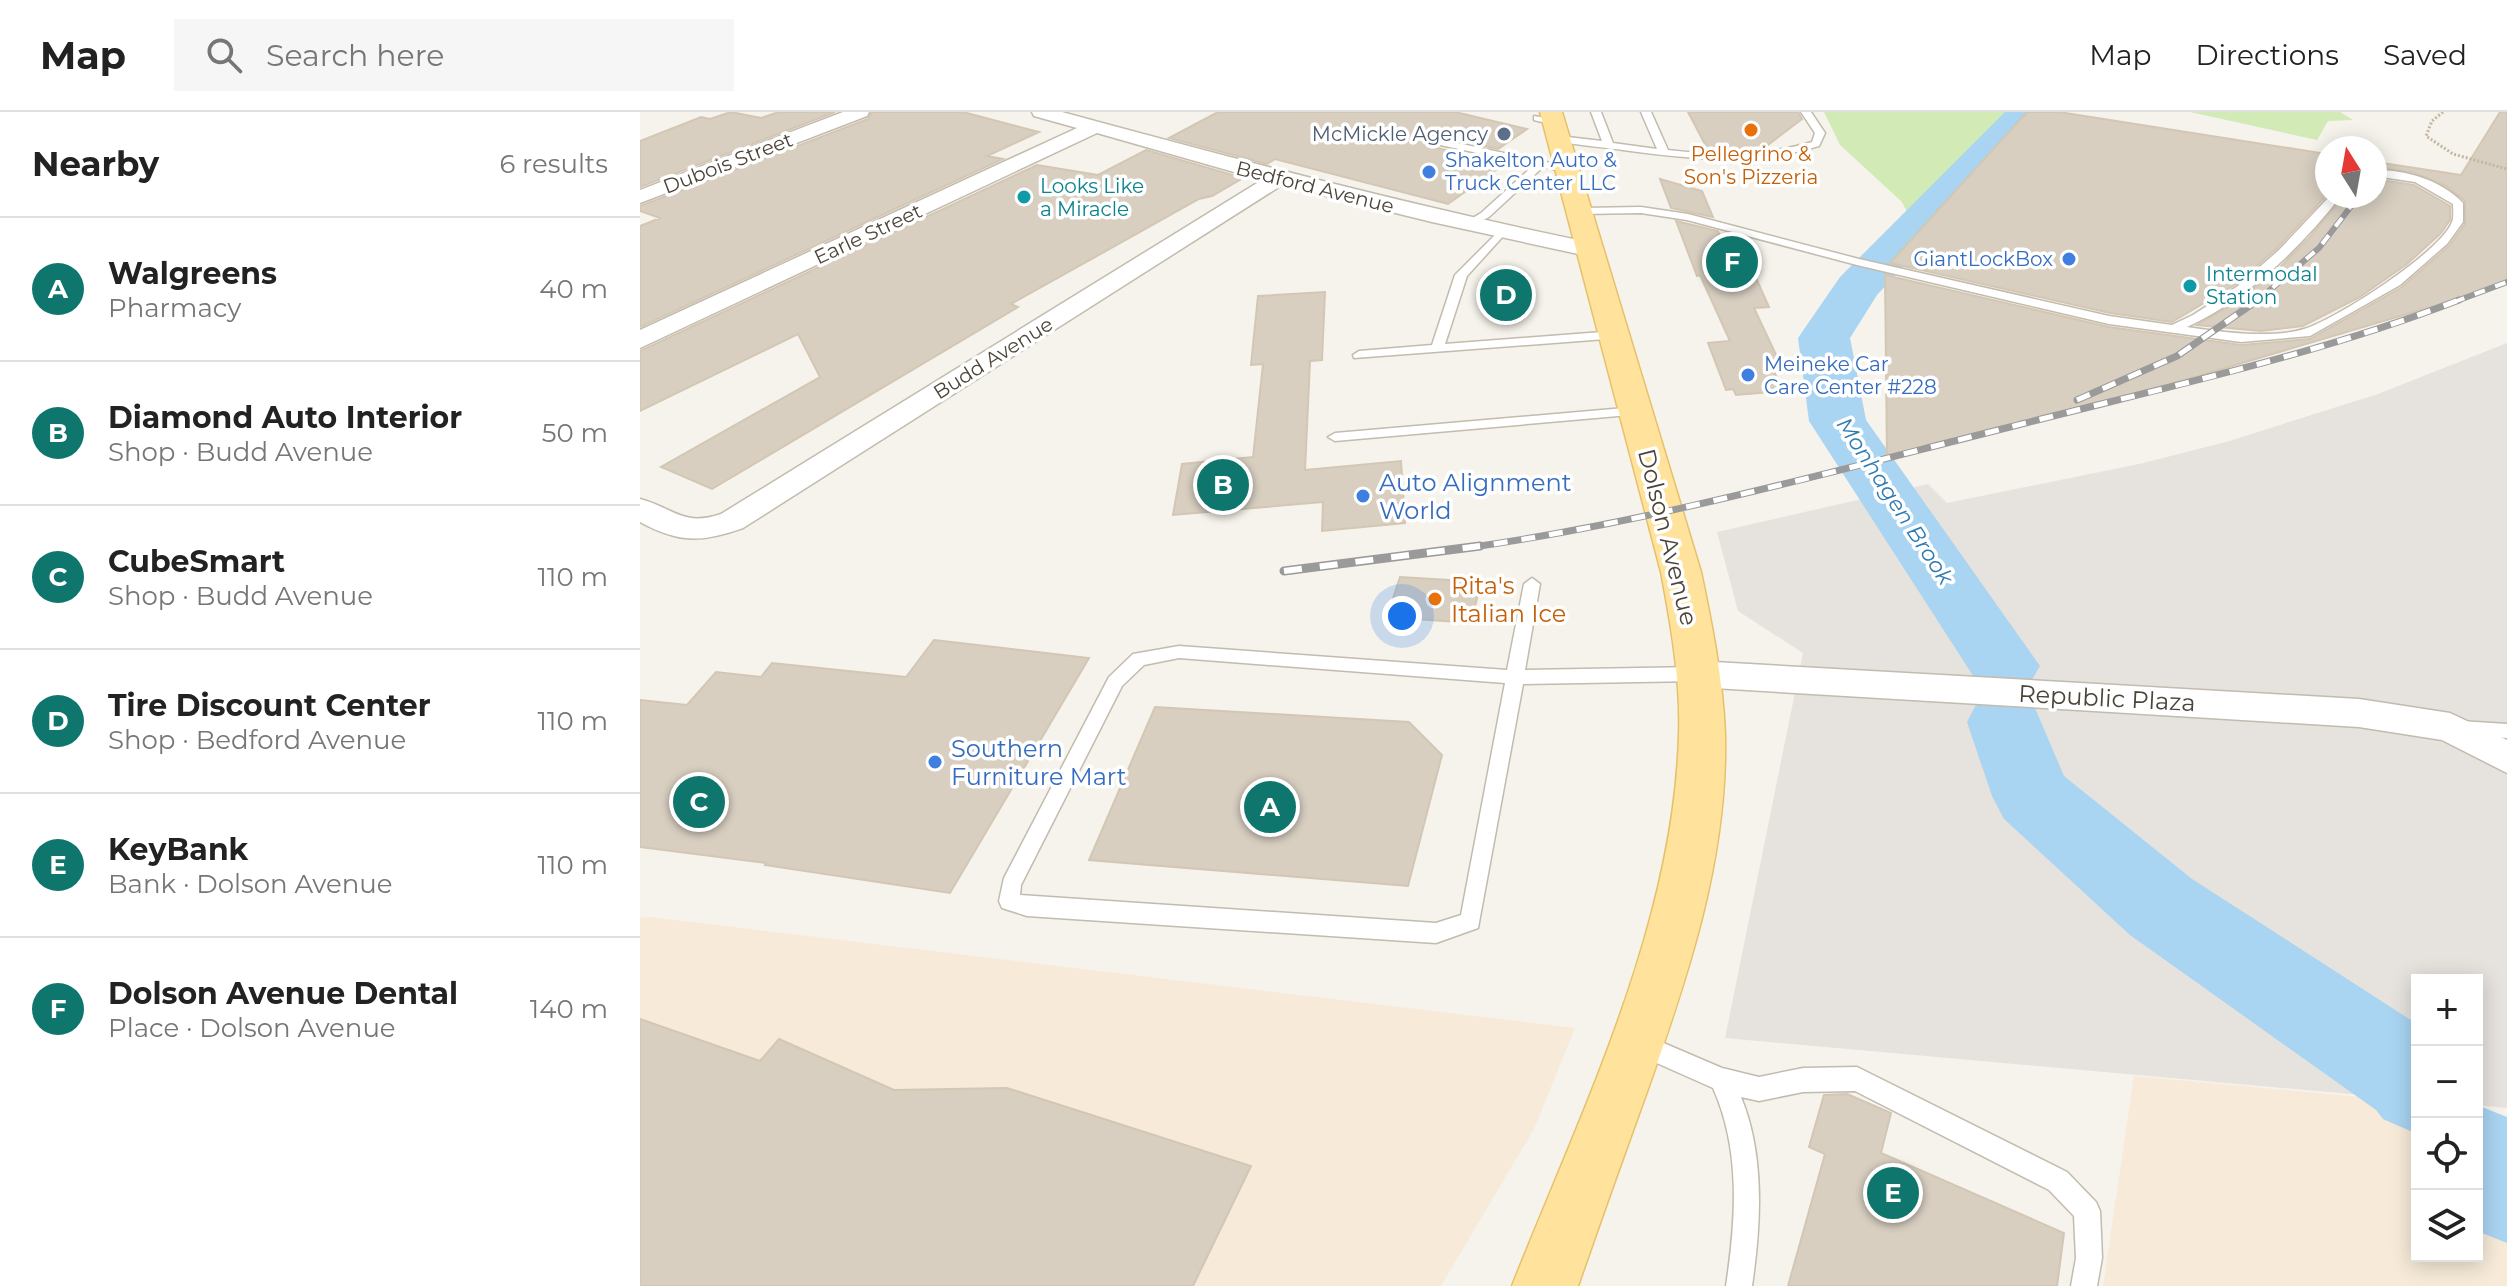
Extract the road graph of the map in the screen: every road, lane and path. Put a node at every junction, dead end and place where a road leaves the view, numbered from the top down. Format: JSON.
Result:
{"nodes":[{"id":1,"x":860,"y":112,"type":"edge"},
{"id":2,"x":1041,"y":112,"type":"edge"},
{"id":3,"x":1596,"y":112,"type":"edge"},
{"id":4,"x":1646,"y":112,"type":"edge"},
{"id":5,"x":1806,"y":112,"type":"edge"},
{"id":6,"x":2443,"y":112,"type":"edge"},
{"id":7,"x":1095,"y":127,"type":"junction"},
{"id":8,"x":1552,"y":137,"type":"edge"},
{"id":9,"x":1429,"y":140,"type":"dead end"},
{"id":10,"x":1608,"y":143,"type":"junction"},
{"id":11,"x":1664,"y":153,"type":"junction"},
{"id":12,"x":2507,"y":169,"type":"edge"},
{"id":13,"x":2387,"y":175,"type":"edge"},
{"id":14,"x":1279,"y":178,"type":"junction"},
{"id":15,"x":640,"y":197,"type":"edge"},
{"id":16,"x":2326,"y":208,"type":"edge"},
{"id":17,"x":1470,"y":224,"type":"junction"},
{"id":18,"x":1587,"y":230,"type":"junction"},
{"id":19,"x":1502,"y":231,"type":"junction"},
{"id":20,"x":2175,"y":328,"type":"junction"},
{"id":21,"x":1615,"y":335,"type":"junction"},
{"id":22,"x":640,"y":340,"type":"edge"},
{"id":23,"x":1437,"y":349,"type":"junction"},
{"id":24,"x":1359,"y":355,"type":"dead end"},
{"id":25,"x":1636,"y":411,"type":"junction"},
{"id":26,"x":1335,"y":437,"type":"dead end"},
{"id":27,"x":640,"y":509,"type":"edge"},
{"id":28,"x":1532,"y":584,"type":"dead end"},
{"id":29,"x":1697,"y":674,"type":"junction"},
{"id":30,"x":1515,"y":677,"type":"junction"},
{"id":31,"x":2450,"y":727,"type":"junction"},
{"id":32,"x":2507,"y":731,"type":"edge"},
{"id":33,"x":2507,"y":758,"type":"edge"},
{"id":34,"x":1637,"y":1043,"type":"junction"},
{"id":35,"x":1721,"y":1080,"type":"junction"},
{"id":36,"x":1545,"y":1286,"type":"edge"},
{"id":37,"x":1739,"y":1286,"type":"edge"},
{"id":38,"x":2084,"y":1286,"type":"edge"}],
"edges":[{"from":1,"to":15,"type":"street","name":"Dubois Street"},
{"from":2,"to":7,"type":"street","name":"Bedford Avenue"},
{"from":3,"to":10,"type":"lane"},
{"from":4,"to":11,"type":"lane"},
{"from":5,"to":11,"type":"lane"},
{"from":6,"to":12,"type":"path"},
{"from":7,"to":14,"type":"street","name":"Bedford Avenue"},
{"from":7,"to":22,"type":"street","name":"Earle Street"},
{"from":8,"to":9,"type":"lane"},
{"from":8,"to":10,"type":"lane"},
{"from":8,"to":17,"type":"lane"},
{"from":8,"to":18,"type":"main road","name":"Dolson Avenue"},
{"from":10,"to":11,"type":"lane"},
{"from":13,"to":20,"type":"lane"},
{"from":14,"to":17,"type":"street","name":"Bedford Avenue"},
{"from":14,"to":27,"type":"street","name":"Budd Avenue"},
{"from":16,"to":20,"type":"lane"},
{"from":17,"to":19,"type":"street","name":"Bedford Avenue"},
{"from":18,"to":19,"type":"street","name":"Bedford Avenue"},
{"from":18,"to":20,"type":"lane"},
{"from":18,"to":21,"type":"main road","name":"Dolson Avenue"},
{"from":19,"to":23,"type":"lane"},
{"from":21,"to":23,"type":"lane"},
{"from":21,"to":25,"type":"main road","name":"Dolson Avenue"},
{"from":23,"to":24,"type":"lane"},
{"from":25,"to":26,"type":"lane"},
{"from":25,"to":29,"type":"main road","name":"Dolson Avenue"},
{"from":28,"to":30,"type":"lane"},
{"from":29,"to":30,"type":"lane"},
{"from":29,"to":31,"type":"street","name":"Republic Plaza"},
{"from":29,"to":34,"type":"main road","name":"Dolson Avenue"},
{"from":30,"to":30,"type":"lane"},
{"from":31,"to":32,"type":"lane"},
{"from":31,"to":33,"type":"street","name":"Republic Plaza"},
{"from":34,"to":35,"type":"lane"},
{"from":34,"to":36,"type":"main road","name":"Dolson Avenue"},
{"from":35,"to":37,"type":"lane"},
{"from":35,"to":38,"type":"lane"}]}
